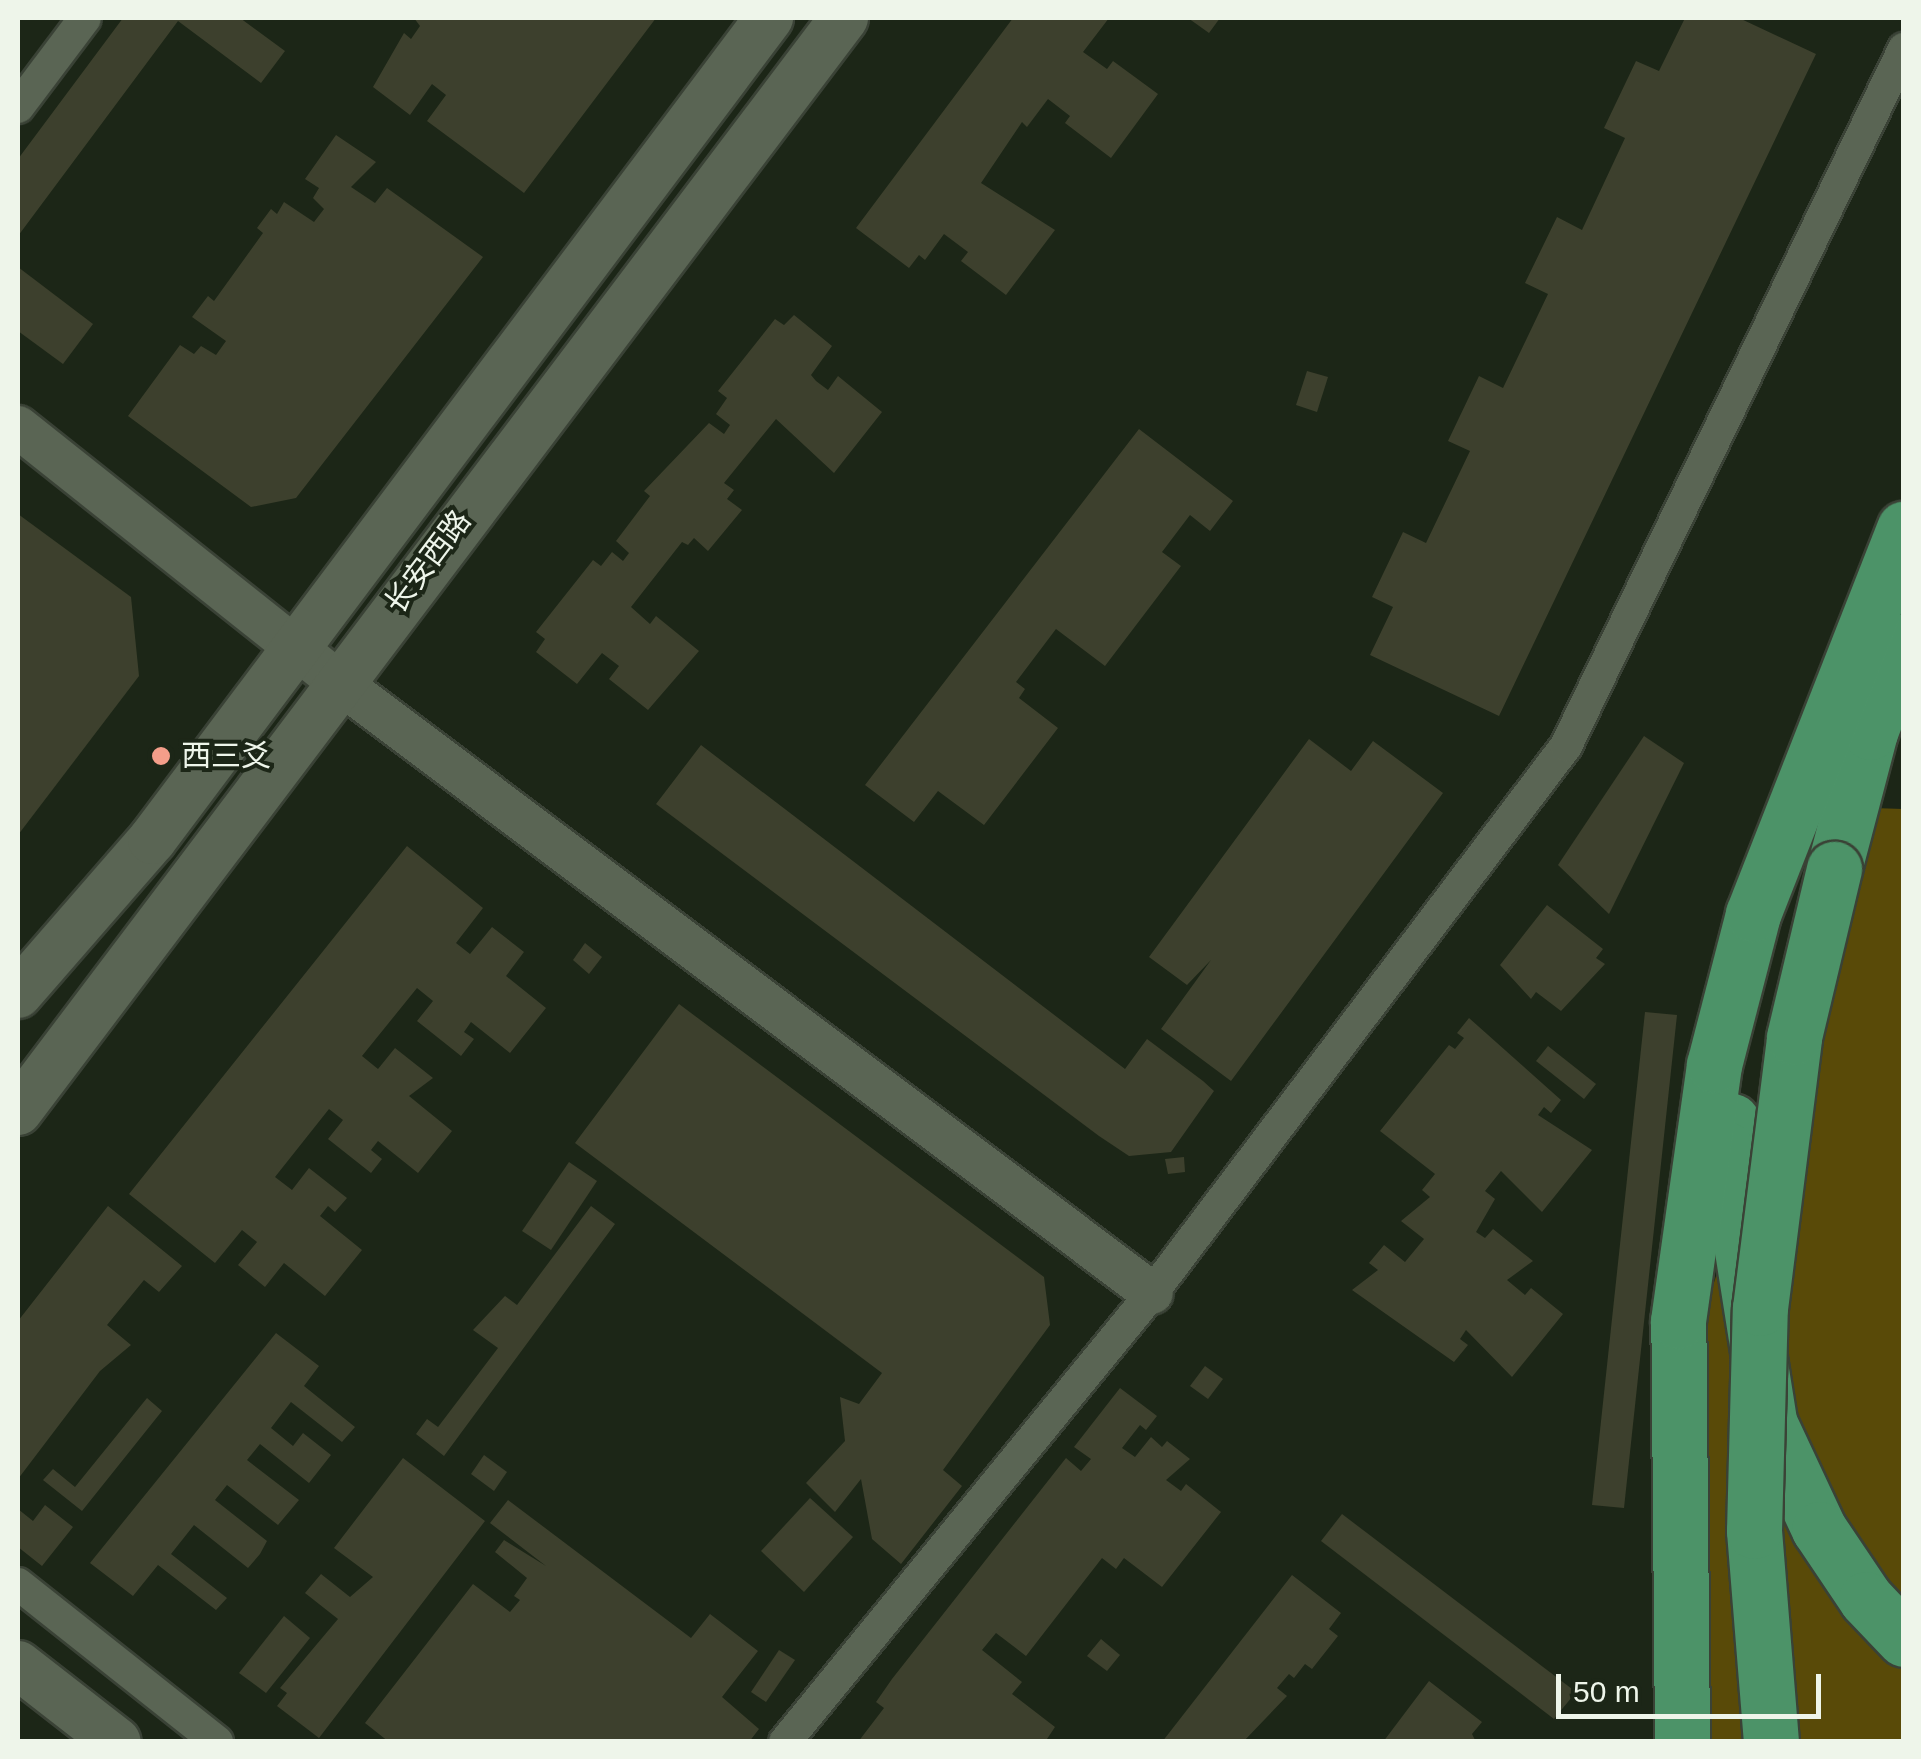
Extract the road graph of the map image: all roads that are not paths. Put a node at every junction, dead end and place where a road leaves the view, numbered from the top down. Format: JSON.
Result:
{"nodes":[{"id":1,"x":85,"y":18,"type":"edge"},
{"id":2,"x":769,"y":18,"type":"edge"},
{"id":3,"x":844,"y":18,"type":"edge"},
{"id":4,"x":1904,"y":49,"type":"edge"},
{"id":5,"x":18,"y":107,"type":"edge"},
{"id":6,"x":18,"y":428,"type":"edge"},
{"id":7,"x":1904,"y":528,"type":"edge"},
{"id":8,"x":1904,"y":641,"type":"edge"},
{"id":9,"x":298,"y":644,"type":"junction"},
{"id":10,"x":337,"y":681,"type":"junction"},
{"id":11,"x":1821,"y":749,"type":"junction"},
{"id":12,"x":18,"y":994,"type":"edge"},
{"id":13,"x":18,"y":1111,"type":"edge"},
{"id":14,"x":1152,"y":1293,"type":"junction"},
{"id":15,"x":18,"y":1584,"type":"edge"},
{"id":16,"x":1904,"y":1639,"type":"edge"},
{"id":17,"x":18,"y":1665,"type":"edge"},
{"id":18,"x":117,"y":1742,"type":"edge"},
{"id":19,"x":217,"y":1742,"type":"edge"},
{"id":20,"x":786,"y":1742,"type":"edge"},
{"id":21,"x":1682,"y":1742,"type":"edge"},
{"id":22,"x":1771,"y":1742,"type":"edge"}],
"edges":[{"from":1,"to":5,"type":"street"},
{"from":2,"to":9,"type":"main road","name":"长安西路"},
{"from":3,"to":10,"type":"main road","name":"长安西路"},
{"from":4,"to":14,"type":"street"},
{"from":6,"to":9,"type":"street"},
{"from":7,"to":11,"type":"highway"},
{"from":8,"to":22,"type":"highway","bridge":true},
{"from":9,"to":10,"type":"street"},
{"from":9,"to":12,"type":"main road","name":"长安西路"},
{"from":10,"to":13,"type":"main road","name":"长安西路"},
{"from":10,"to":14,"type":"street"},
{"from":11,"to":16,"type":"highway","bridge":true},
{"from":11,"to":21,"type":"highway"},
{"from":14,"to":20,"type":"street"},
{"from":15,"to":19,"type":"street"},
{"from":17,"to":18,"type":"main road"}]}
